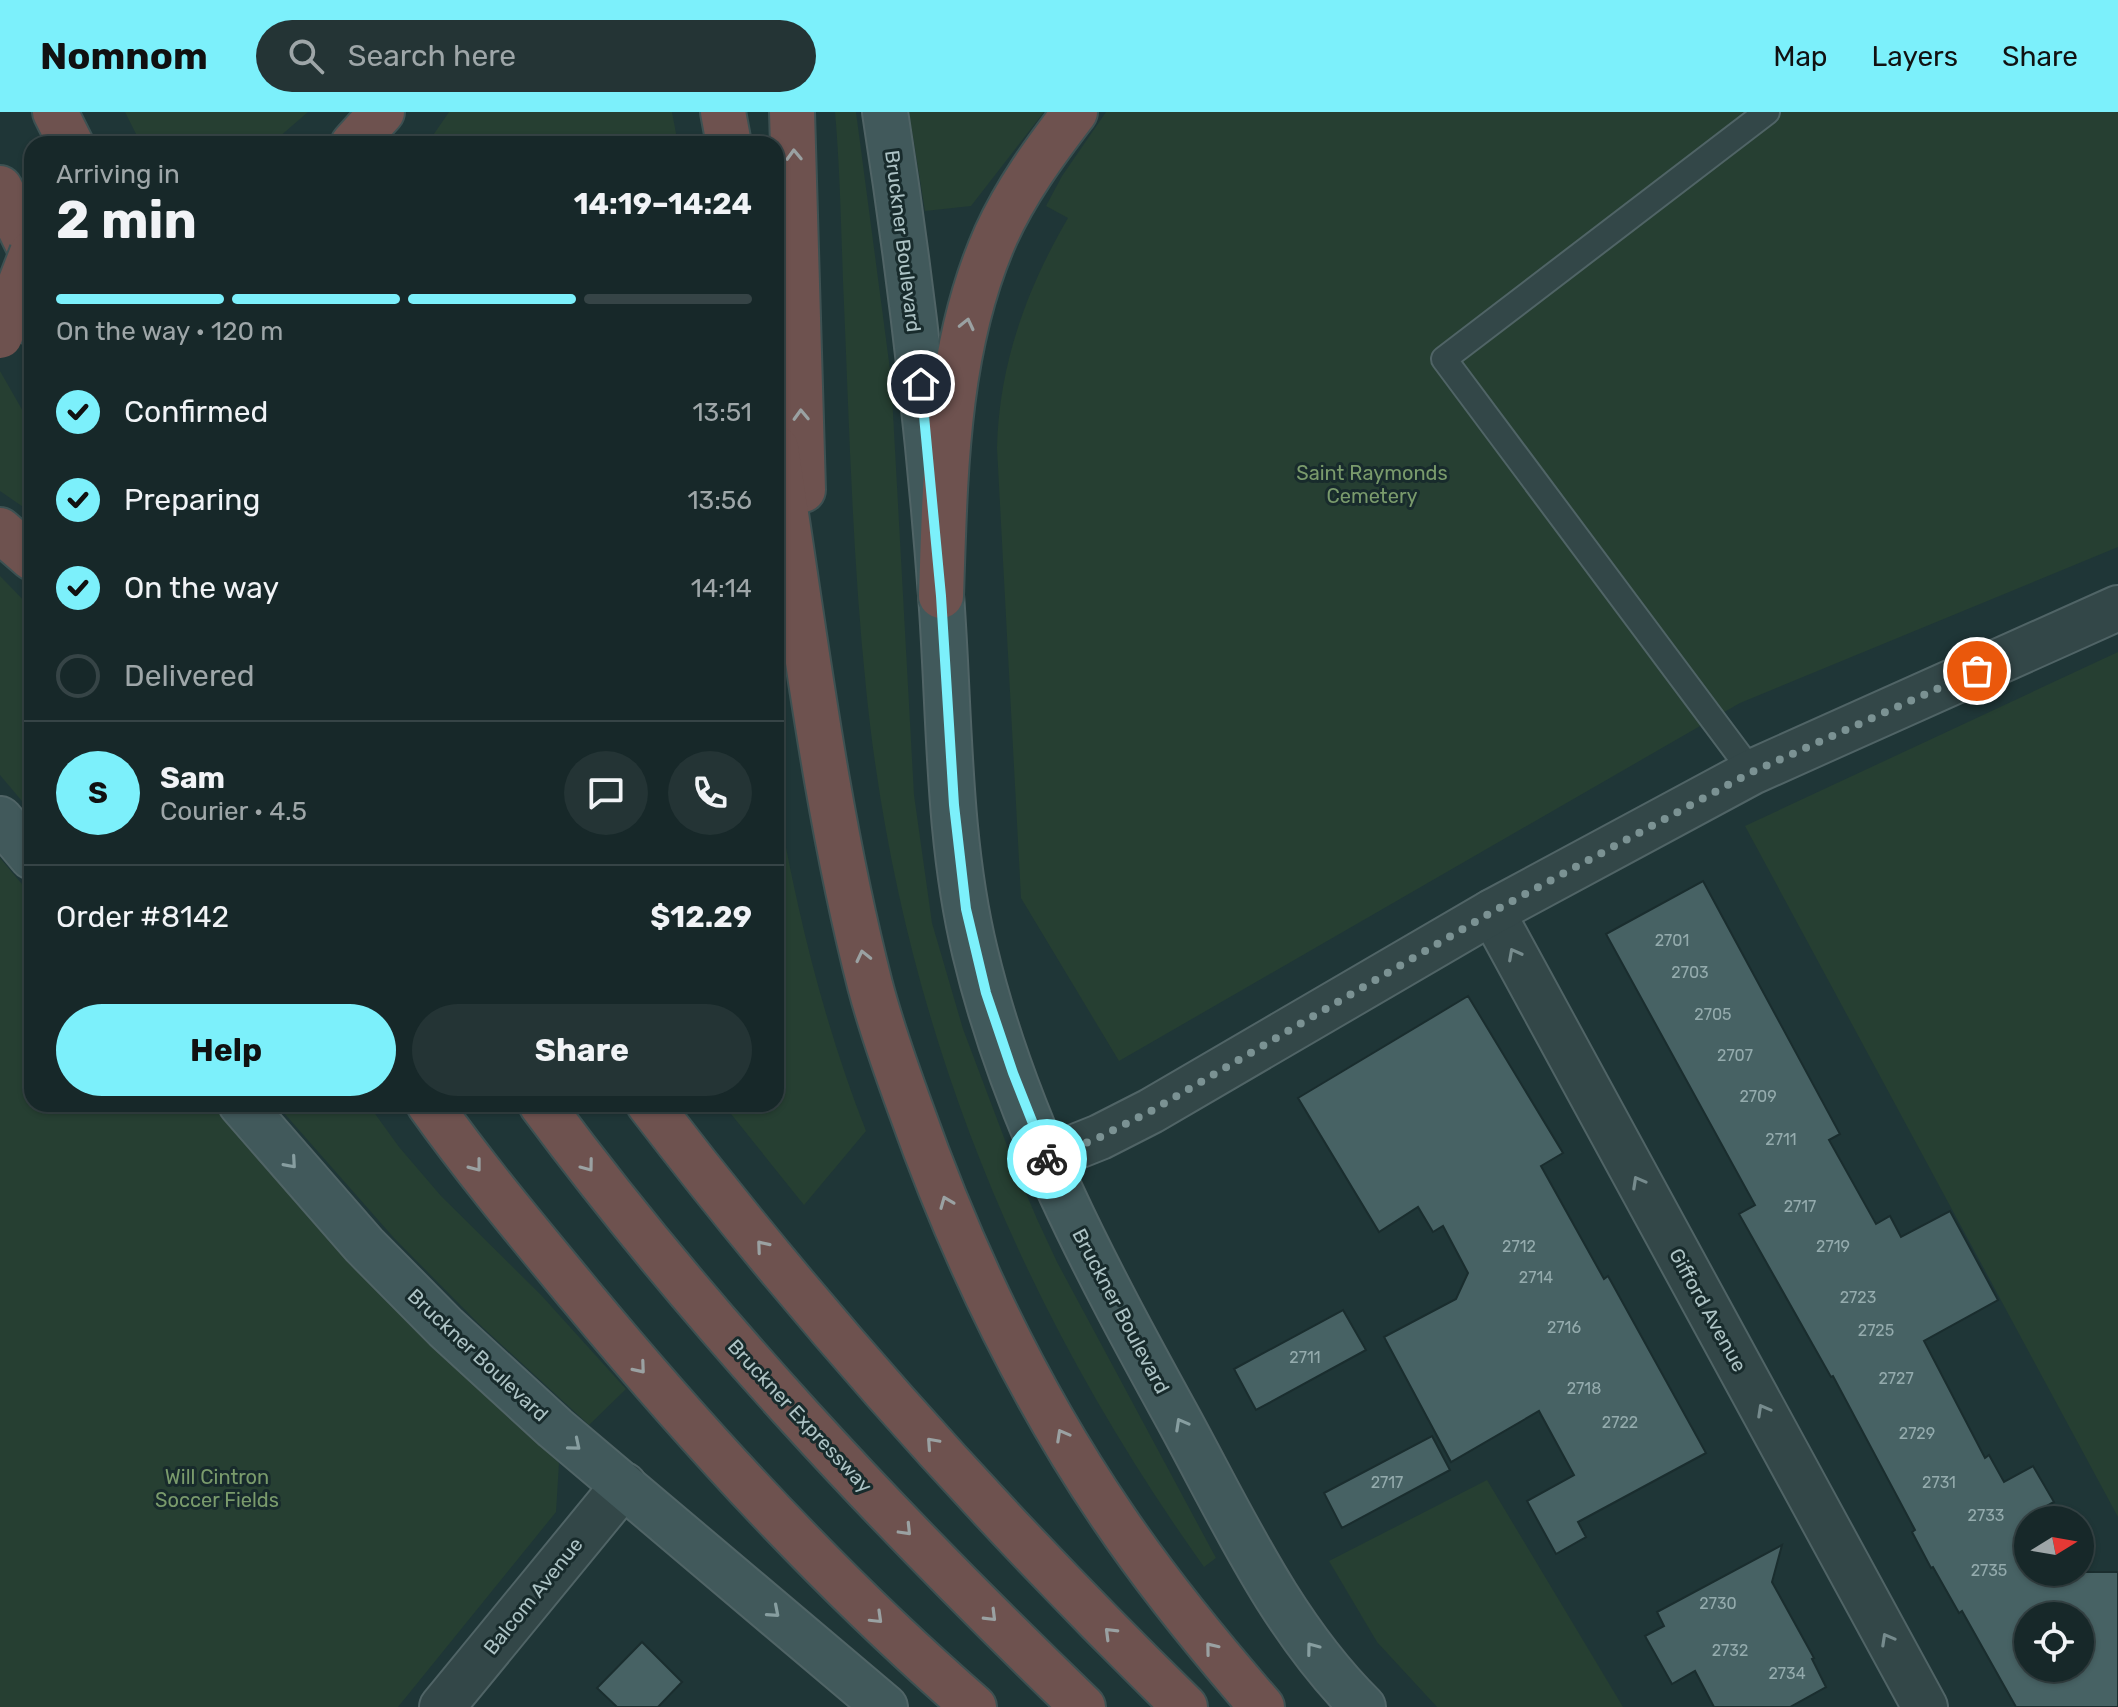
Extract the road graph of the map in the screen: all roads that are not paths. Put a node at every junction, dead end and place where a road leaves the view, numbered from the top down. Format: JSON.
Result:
{"nodes":[{"id":1,"x":55,"y":112,"type":"edge"},
{"id":2,"x":76,"y":112,"type":"edge"},
{"id":3,"x":382,"y":112,"type":"edge"},
{"id":4,"x":723,"y":112,"type":"edge"},
{"id":5,"x":792,"y":112,"type":"edge"},
{"id":6,"x":885,"y":112,"type":"edge"},
{"id":7,"x":1075,"y":112,"type":"edge"},
{"id":8,"x":1767,"y":112,"type":"edge"},
{"id":9,"x":66,"y":136,"type":"edge"},
{"id":10,"x":71,"y":136,"type":"edge"},
{"id":11,"x":360,"y":136,"type":"edge"},
{"id":12,"x":728,"y":136,"type":"edge"},
{"id":13,"x":0,"y":188,"type":"edge"},
{"id":14,"x":24,"y":237,"type":"edge"},
{"id":15,"x":24,"y":274,"type":"edge"},
{"id":16,"x":0,"y":298,"type":"edge"},
{"id":17,"x":24,"y":308,"type":"edge"},
{"id":18,"x":0,"y":310,"type":"edge"},
{"id":19,"x":0,"y":336,"type":"edge"},
{"id":20,"x":24,"y":338,"type":"edge"},
{"id":21,"x":784,"y":499,"type":"edge"},
{"id":22,"x":0,"y":530,"type":"edge"},
{"id":23,"x":24,"y":551,"type":"edge"},
{"id":24,"x":941,"y":596,"type":"junction"},
{"id":25,"x":2118,"y":608,"type":"edge"},
{"id":26,"x":822,"y":744,"type":"junction"},
{"id":27,"x":1752,"y":772,"type":"junction"},
{"id":28,"x":0,"y":819,"type":"edge"},
{"id":29,"x":24,"y":848,"type":"edge"},
{"id":30,"x":1492,"y":912,"type":"junction"},
{"id":31,"x":248,"y":1112,"type":"edge"},
{"id":32,"x":435,"y":1112,"type":"edge"},
{"id":33,"x":547,"y":1112,"type":"edge"},
{"id":34,"x":655,"y":1112,"type":"edge"},
{"id":35,"x":1045,"y":1159,"type":"junction"},
{"id":36,"x":624,"y":1485,"type":"junction"},
{"id":37,"x":442,"y":1707,"type":"edge"},
{"id":38,"x":885,"y":1707,"type":"edge"},
{"id":39,"x":974,"y":1707,"type":"edge"},
{"id":40,"x":1083,"y":1707,"type":"edge"},
{"id":41,"x":1185,"y":1707,"type":"edge"},
{"id":42,"x":1262,"y":1707,"type":"edge"},
{"id":43,"x":1363,"y":1707,"type":"edge"},
{"id":44,"x":1925,"y":1707,"type":"edge"}],
"edges":[{"from":1,"to":9,"type":"highway"},
{"from":2,"to":10,"type":"highway"},
{"from":3,"to":11,"type":"highway"},
{"from":4,"to":12,"type":"highway"},
{"from":26,"to":5,"type":"highway","one_way":true},
{"from":6,"to":24,"type":"main road","name":"Bruckner Boulevard"},
{"from":24,"to":7,"type":"highway","one_way":true},
{"from":8,"to":27,"type":"lane"},
{"from":13,"to":14,"type":"highway"},
{"from":15,"to":19,"type":"highway","bridge":true},
{"from":16,"to":20,"type":"highway"},
{"from":17,"to":18,"type":"highway"},
{"from":21,"to":26,"type":"highway"},
{"from":22,"to":23,"type":"highway"},
{"from":24,"to":35,"type":"main road","name":"Bruckner Boulevard"},
{"from":25,"to":27,"type":"street"},
{"from":42,"to":26,"type":"highway","one_way":true},
{"from":27,"to":30,"type":"street"},
{"from":28,"to":29,"type":"main road"},
{"from":30,"to":35,"type":"street"},
{"from":44,"to":30,"type":"street","name":"Gifford Avenue","one_way":true},
{"from":31,"to":36,"type":"main road","name":"Bruckner Boulevard","one_way":true},
{"from":32,"to":39,"type":"highway","one_way":true},
{"from":33,"to":40,"type":"highway","name":"Bruckner Expressway","one_way":true},
{"from":41,"to":34,"type":"highway","one_way":true},
{"from":43,"to":35,"type":"main road","name":"Bruckner Boulevard","one_way":true},
{"from":36,"to":37,"type":"street","name":"Balcom Avenue"},
{"from":36,"to":38,"type":"main road","name":"Bruckner Boulevard","one_way":true}]}
